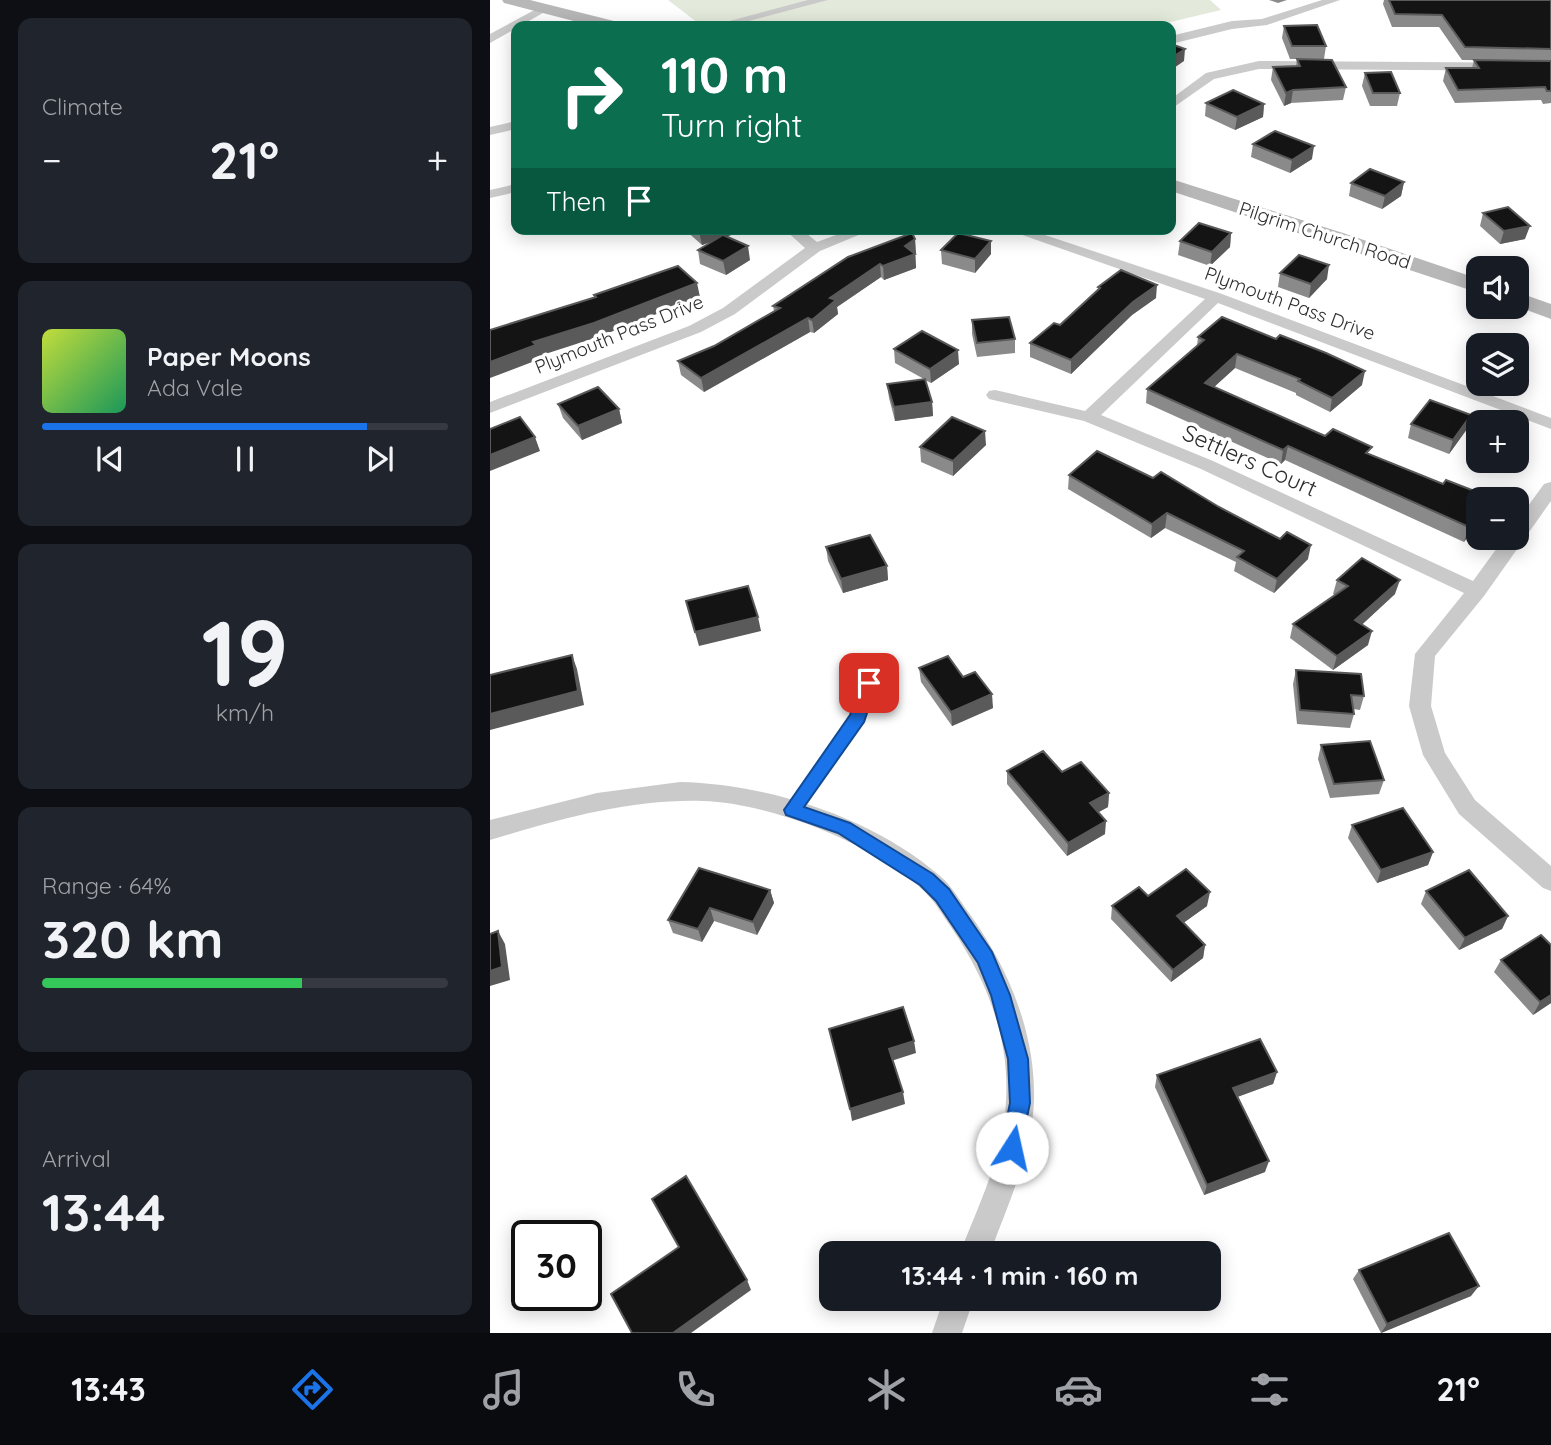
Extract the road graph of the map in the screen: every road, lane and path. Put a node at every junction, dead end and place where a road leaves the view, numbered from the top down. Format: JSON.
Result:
{"nodes":[{"id":1,"x":510,"y":0,"type":"edge"},
{"id":2,"x":822,"y":0,"type":"edge"},
{"id":3,"x":1334,"y":0,"type":"edge"},
{"id":4,"x":544,"y":9,"type":"junction"},
{"id":5,"x":522,"y":21,"type":"edge"},
{"id":6,"x":591,"y":21,"type":"edge"},
{"id":7,"x":737,"y":21,"type":"edge"},
{"id":8,"x":511,"y":27,"type":"edge"},
{"id":9,"x":490,"y":39,"type":"edge"},
{"id":10,"x":1176,"y":39,"type":"edge"},
{"id":11,"x":1551,"y":67,"type":"edge"},
{"id":12,"x":1176,"y":100,"type":"edge"},
{"id":13,"x":511,"y":126,"type":"edge"},
{"id":14,"x":490,"y":131,"type":"edge"},
{"id":15,"x":1176,"y":188,"type":"edge"},
{"id":16,"x":511,"y":189,"type":"edge"},
{"id":17,"x":490,"y":194,"type":"edge"},
{"id":18,"x":799,"y":235,"type":"edge"},
{"id":19,"x":850,"y":235,"type":"edge"},
{"id":20,"x":1030,"y":235,"type":"edge"},
{"id":21,"x":815,"y":248,"type":"junction"},
{"id":22,"x":1466,"y":282,"type":"edge"},
{"id":23,"x":1216,"y":297,"type":"junction"},
{"id":24,"x":1529,"y":304,"type":"edge"},
{"id":25,"x":1551,"y":312,"type":"edge"},
{"id":26,"x":995,"y":395,"type":"dead end"},
{"id":27,"x":490,"y":408,"type":"edge"},
{"id":28,"x":1088,"y":417,"type":"junction"},
{"id":29,"x":1551,"y":424,"type":"edge"},
{"id":30,"x":1551,"y":488,"type":"edge"},
{"id":31,"x":1529,"y":518,"type":"edge"},
{"id":32,"x":1506,"y":550,"type":"edge"},
{"id":33,"x":1476,"y":591,"type":"junction"},
{"id":34,"x":869,"y":683,"type":"dead end"},
{"id":35,"x":792,"y":810,"type":"junction"},
{"id":36,"x":490,"y":830,"type":"edge"},
{"id":37,"x":1551,"y":881,"type":"edge"},
{"id":38,"x":979,"y":1241,"type":"edge"},
{"id":39,"x":955,"y":1311,"type":"edge"},
{"id":40,"x":947,"y":1333,"type":"edge"}],
"edges":[{"from":1,"to":4,"type":"street"},
{"from":2,"to":7,"type":"street"},
{"from":3,"to":10,"type":"street"},
{"from":4,"to":5,"type":"street"},
{"from":4,"to":6,"type":"street"},
{"from":8,"to":9,"type":"street"},
{"from":11,"to":12,"type":"street"},
{"from":13,"to":14,"type":"street"},
{"from":15,"to":22,"type":"street","name":"Pilgrim Church Road"},
{"from":16,"to":17,"type":"street"},
{"from":18,"to":21,"type":"street"},
{"from":19,"to":21,"type":"street","name":"Plymouth Pass Drive"},
{"from":20,"to":23,"type":"street","name":"Plymouth Pass Drive"},
{"from":21,"to":27,"type":"street","name":"Plymouth Pass Drive"},
{"from":23,"to":28,"type":"street"},
{"from":23,"to":29,"type":"street","name":"Plymouth Pass Drive"},
{"from":24,"to":25,"type":"street"},
{"from":26,"to":28,"type":"street","name":"Settlers Court"},
{"from":28,"to":33,"type":"street","name":"Settlers Court"},
{"from":30,"to":31,"type":"street"},
{"from":32,"to":33,"type":"street"},
{"from":33,"to":37,"type":"street"},
{"from":34,"to":35,"type":"lane"},
{"from":35,"to":36,"type":"street"},
{"from":35,"to":38,"type":"street"},
{"from":39,"to":40,"type":"street"}]}
